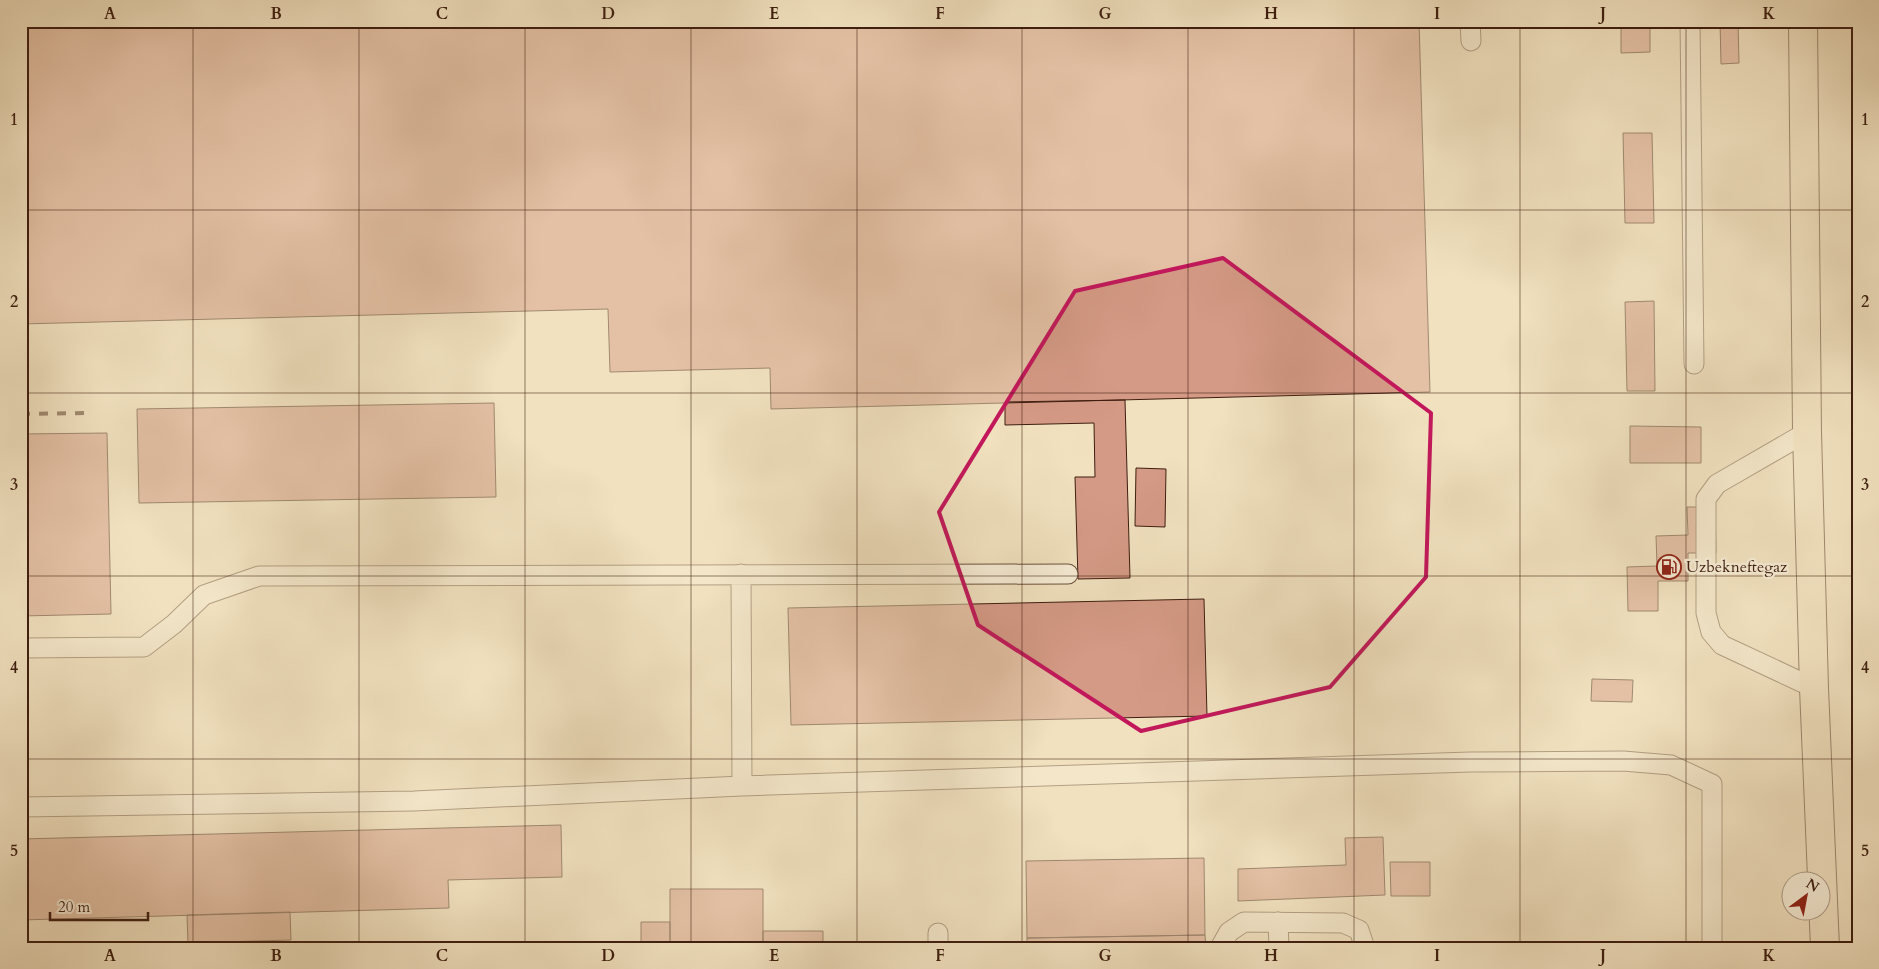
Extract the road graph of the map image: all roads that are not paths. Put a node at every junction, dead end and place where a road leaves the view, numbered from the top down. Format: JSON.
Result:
{"nodes":[{"id":1,"x":1470,"y":21,"type":"edge"},
{"id":2,"x":1690,"y":21,"type":"edge"},
{"id":3,"x":1803,"y":21,"type":"edge"},
{"id":4,"x":1471,"y":41,"type":"dead end"},
{"id":5,"x":1694,"y":364,"type":"dead end"},
{"id":6,"x":1807,"y":432,"type":"junction"},
{"id":7,"x":741,"y":574,"type":"junction"},
{"id":8,"x":1068,"y":574,"type":"dead end"},
{"id":9,"x":21,"y":648,"type":"edge"},
{"id":10,"x":1814,"y":688,"type":"junction"},
{"id":11,"x":742,"y":786,"type":"junction"},
{"id":12,"x":21,"y":807,"type":"edge"},
{"id":13,"x":1278,"y":922,"type":"junction"},
{"id":14,"x":1220,"y":948,"type":"edge"},
{"id":15,"x":1279,"y":948,"type":"edge"},
{"id":16,"x":1365,"y":948,"type":"edge"},
{"id":17,"x":1712,"y":948,"type":"edge"},
{"id":18,"x":1825,"y":948,"type":"edge"}],
"edges":[{"from":1,"to":4,"type":"lane"},
{"from":2,"to":5,"type":"lane"},
{"from":3,"to":6,"type":"highway"},
{"from":6,"to":10,"type":"highway"},
{"from":6,"to":10,"type":"lane"},
{"from":7,"to":8,"type":"lane"},
{"from":7,"to":9,"type":"lane"},
{"from":7,"to":11,"type":"lane"},
{"from":10,"to":18,"type":"highway"},
{"from":11,"to":12,"type":"lane"},
{"from":11,"to":17,"type":"lane"},
{"from":13,"to":14,"type":"lane"},
{"from":13,"to":15,"type":"lane"},
{"from":13,"to":16,"type":"lane"}]}
